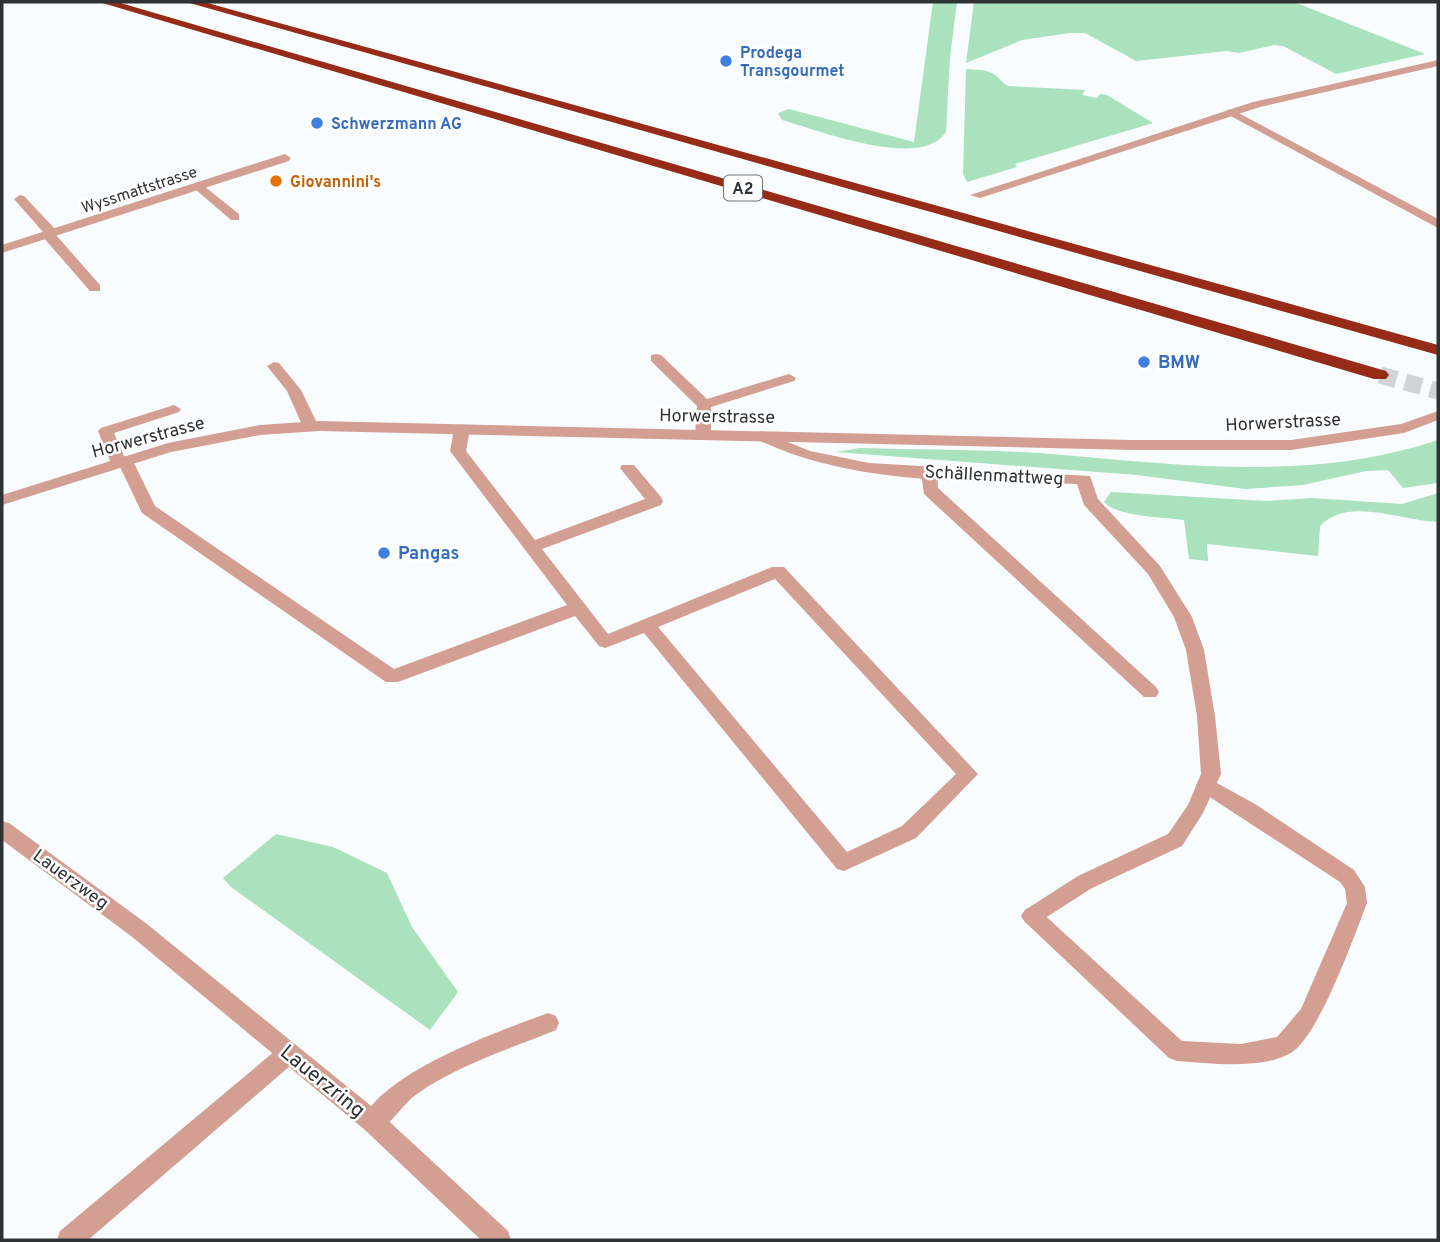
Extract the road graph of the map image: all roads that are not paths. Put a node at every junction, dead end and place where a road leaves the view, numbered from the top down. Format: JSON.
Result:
{"nodes":[{"id":1,"x":105,"y":2,"type":"edge"},
{"id":2,"x":192,"y":2,"type":"edge"},
{"id":3,"x":1438,"y":63,"type":"edge"},
{"id":4,"x":1231,"y":112,"type":"junction"},
{"id":5,"x":285,"y":158,"type":"dead end"},
{"id":6,"x":199,"y":186,"type":"junction"},
{"id":7,"x":976,"y":195,"type":"dead end"},
{"id":8,"x":20,"y":199,"type":"dead end"},
{"id":9,"x":235,"y":216,"type":"dead end"},
{"id":10,"x":1438,"y":224,"type":"edge"},
{"id":11,"x":50,"y":234,"type":"junction"},
{"id":12,"x":2,"y":249,"type":"edge"},
{"id":13,"x":95,"y":288,"type":"dead end"},
{"id":14,"x":1438,"y":350,"type":"edge"},
{"id":15,"x":656,"y":358,"type":"dead end"},
{"id":16,"x":274,"y":366,"type":"dead end"},
{"id":17,"x":1380,"y":375,"type":"tunnel mouth"},
{"id":18,"x":789,"y":378,"type":"dead end"},
{"id":19,"x":704,"y":405,"type":"junction"},
{"id":20,"x":174,"y":409,"type":"dead end"},
{"id":21,"x":1438,"y":415,"type":"edge"},
{"id":22,"x":311,"y":427,"type":"junction"},
{"id":23,"x":462,"y":429,"type":"junction"},
{"id":24,"x":703,"y":435,"type":"junction"},
{"id":25,"x":761,"y":436,"type":"junction"},
{"id":26,"x":122,"y":462,"type":"junction"},
{"id":27,"x":628,"y":468,"type":"dead end"},
{"id":28,"x":929,"y":472,"type":"junction"},
{"id":29,"x":2,"y":500,"type":"edge"},
{"id":30,"x":531,"y":547,"type":"junction"},
{"id":31,"x":578,"y":608,"type":"junction"},
{"id":32,"x":647,"y":625,"type":"junction"},
{"id":33,"x":1150,"y":692,"type":"dead end"},
{"id":34,"x":1206,"y":785,"type":"junction"},
{"id":35,"x":2,"y":829,"type":"edge"},
{"id":36,"x":139,"y":930,"type":"joint"},
{"id":37,"x":548,"y":1023,"type":"dead end"},
{"id":38,"x":289,"y":1053,"type":"junction"},
{"id":39,"x":373,"y":1122,"type":"junction"},
{"id":40,"x":69,"y":1240,"type":"edge"},
{"id":41,"x":499,"y":1240,"type":"edge"}],
"edges":[{"from":1,"to":17,"type":"highway","number":"A2"},
{"from":2,"to":14,"type":"highway","number":"A2"},
{"from":3,"to":4,"type":"street"},
{"from":4,"to":7,"type":"street"},
{"from":4,"to":10,"type":"street"},
{"from":5,"to":6,"type":"street","name":"Wyssmattstrasse"},
{"from":6,"to":9,"type":"street"},
{"from":6,"to":11,"type":"street","name":"Wyssmattstrasse"},
{"from":8,"to":11,"type":"street"},
{"from":11,"to":12,"type":"street","name":"Wyssmattstrasse"},
{"from":11,"to":13,"type":"street"},
{"from":15,"to":19,"type":"street"},
{"from":16,"to":22,"type":"street"},
{"from":18,"to":19,"type":"street"},
{"from":19,"to":24,"type":"street"},
{"from":20,"to":26,"type":"street"},
{"from":21,"to":25,"type":"street","name":"Horwerstrasse"},
{"from":22,"to":23,"type":"street","name":"Horwerstrasse"},
{"from":22,"to":26,"type":"street","name":"Horwerstrasse"},
{"from":23,"to":24,"type":"street","name":"Horwerstrasse"},
{"from":23,"to":30,"type":"street"},
{"from":24,"to":25,"type":"street","name":"Horwerstrasse"},
{"from":25,"to":28,"type":"street","name":"Schällenmattweg"},
{"from":26,"to":29,"type":"street","name":"Horwerstrasse"},
{"from":26,"to":31,"type":"street"},
{"from":27,"to":30,"type":"street"},
{"from":28,"to":33,"type":"street"},
{"from":28,"to":34,"type":"street","name":"Schällenmattweg"},
{"from":30,"to":31,"type":"street"},
{"from":31,"to":32,"type":"street"},
{"from":32,"to":32,"type":"street"},
{"from":34,"to":34,"type":"street","name":"Schällenmattweg"},
{"from":35,"to":36,"type":"street","name":"Lauerzweg"},
{"from":36,"to":38,"type":"street","name":"Lauerzring"},
{"from":37,"to":39,"type":"street"},
{"from":38,"to":39,"type":"street","name":"Lauerzring"},
{"from":38,"to":40,"type":"street"},
{"from":39,"to":41,"type":"street","name":"Lauerzring"}]}
